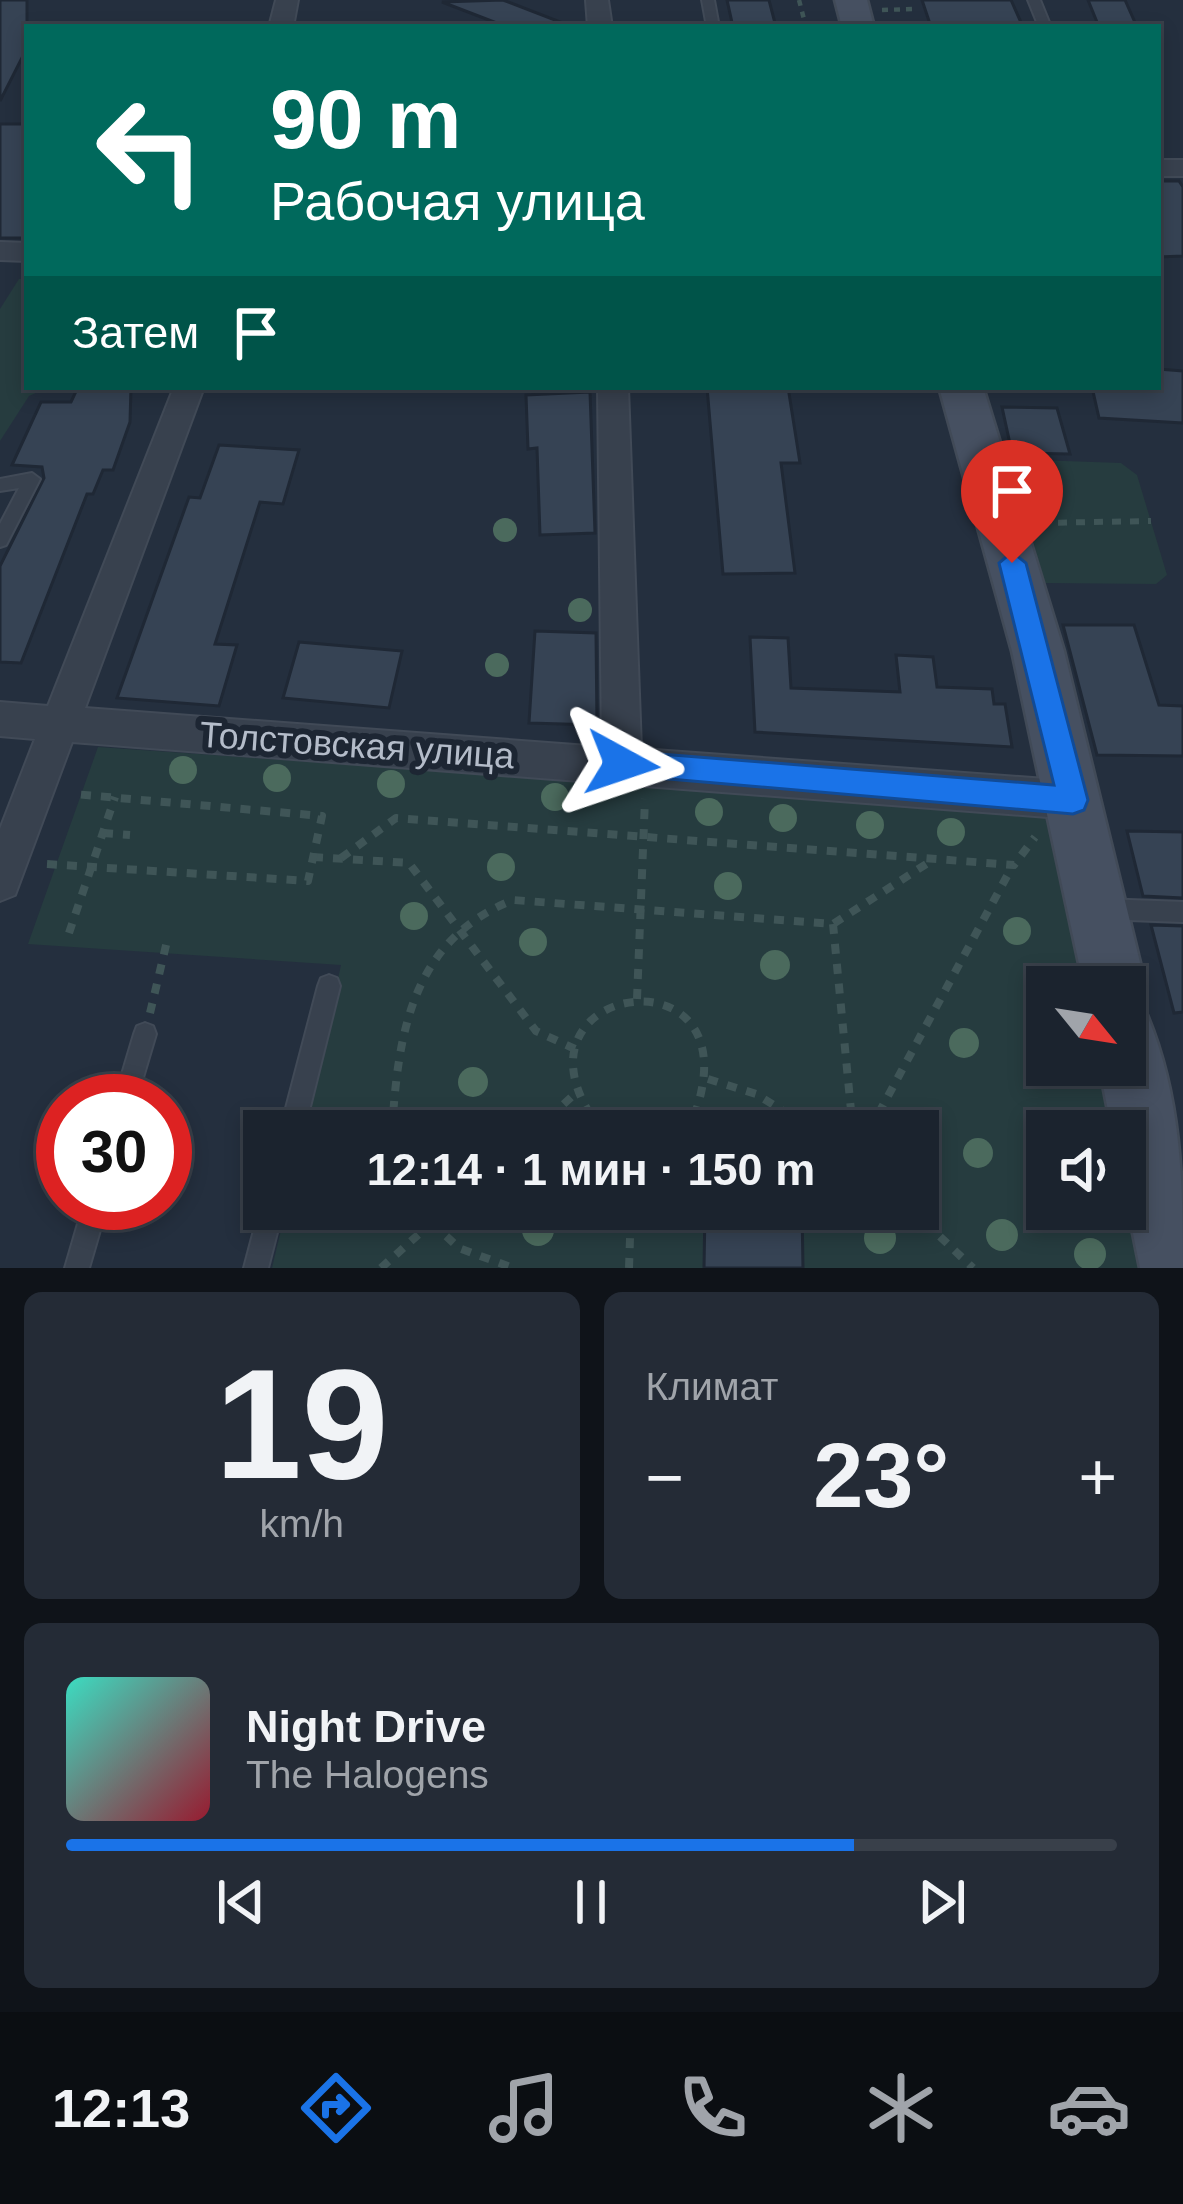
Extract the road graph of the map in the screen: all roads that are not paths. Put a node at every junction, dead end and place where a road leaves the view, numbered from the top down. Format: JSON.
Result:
{"nodes":[{"id":1,"x":188,"y":390,"type":"edge"},
{"id":2,"x":613,"y":390,"type":"edge"},
{"id":3,"x":962,"y":390,"type":"edge"},
{"id":4,"x":0,"y":485,"type":"edge"},
{"id":5,"x":0,"y":540,"type":"edge"},
{"id":6,"x":0,"y":718,"type":"edge"},
{"id":7,"x":62,"y":723,"type":"junction"},
{"id":8,"x":634,"y":777,"type":"junction"},
{"id":9,"x":1059,"y":812,"type":"junction"},
{"id":10,"x":0,"y":881,"type":"edge"},
{"id":11,"x":1097,"y":909,"type":"junction"},
{"id":12,"x":1183,"y":912,"type":"edge"},
{"id":13,"x":1110,"y":966,"type":"edge"},
{"id":14,"x":329,"y":986,"type":"dead end"},
{"id":15,"x":145,"y":1034,"type":"road end"},
{"id":16,"x":133,"y":1074,"type":"edge"},
{"id":17,"x":1137,"y":1086,"type":"edge"},
{"id":18,"x":297,"y":1110,"type":"edge"},
{"id":19,"x":88,"y":1230,"type":"edge"},
{"id":20,"x":266,"y":1230,"type":"edge"},
{"id":21,"x":1174,"y":1236,"type":"edge"},
{"id":22,"x":77,"y":1268,"type":"edge"},
{"id":23,"x":256,"y":1268,"type":"edge"}],
"edges":[{"from":1,"to":7,"type":"street"},
{"from":2,"to":8,"type":"street"},
{"from":3,"to":9,"type":"main road"},
{"from":4,"to":5,"type":"lane"},
{"from":6,"to":7,"type":"street","name":"Толстовская улица"},
{"from":7,"to":8,"type":"street","name":"Толстовская улица"},
{"from":7,"to":10,"type":"street"},
{"from":8,"to":9,"type":"street","name":"Толстовская улица"},
{"from":9,"to":11,"type":"main road"},
{"from":11,"to":12,"type":"lane"},
{"from":11,"to":13,"type":"main road"},
{"from":14,"to":18,"type":"lane"},
{"from":15,"to":16,"type":"lane"},
{"from":17,"to":21,"type":"main road"},
{"from":19,"to":22,"type":"lane"},
{"from":20,"to":23,"type":"lane"}]}
